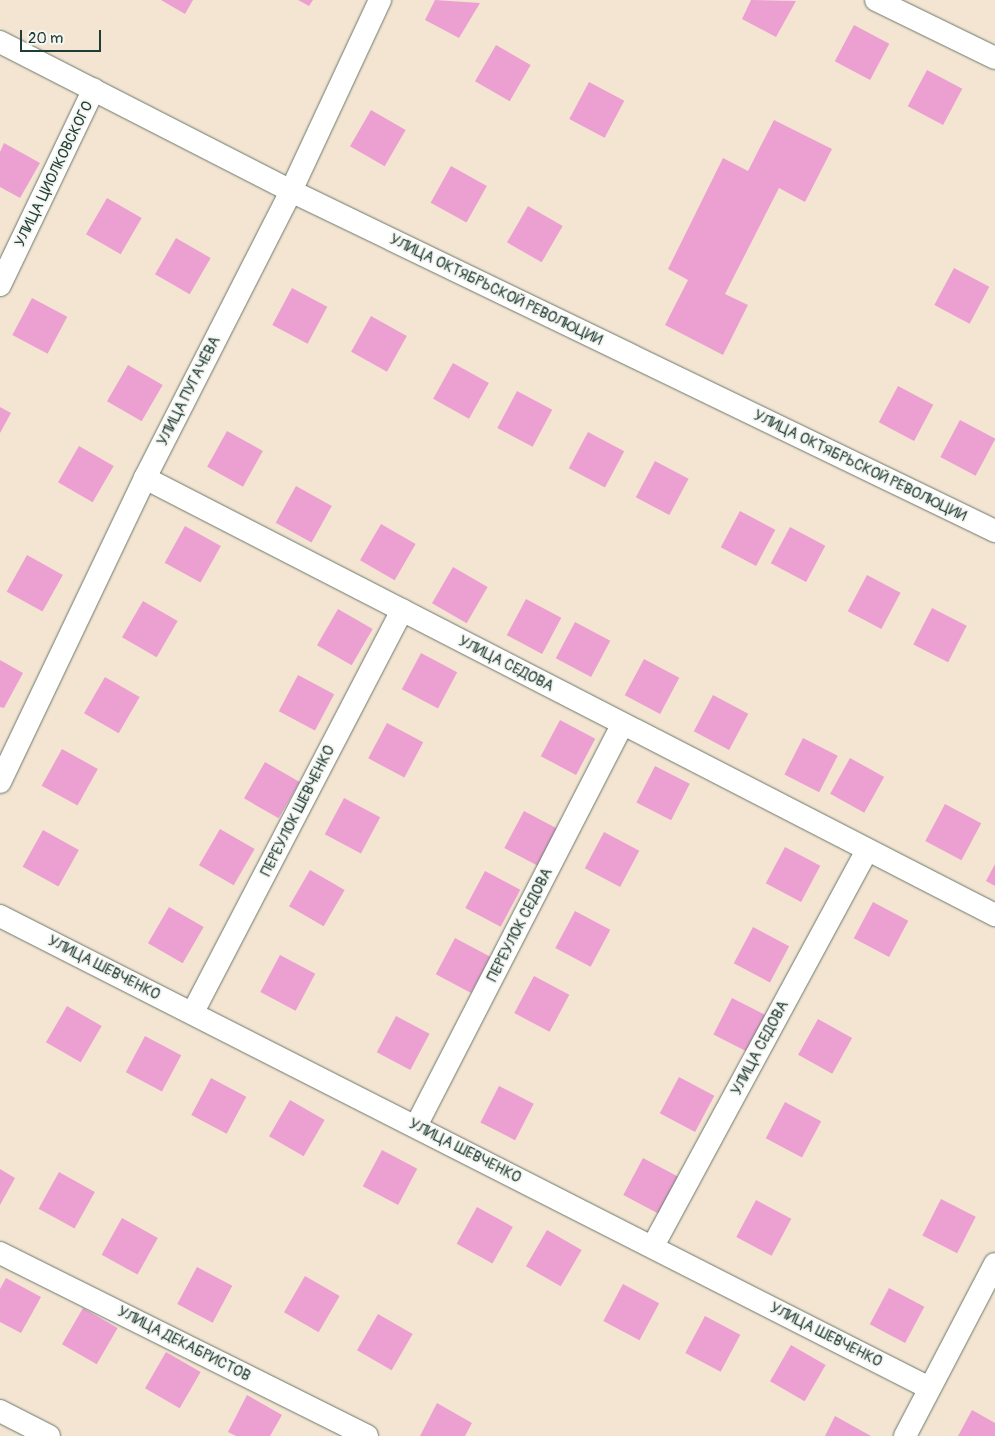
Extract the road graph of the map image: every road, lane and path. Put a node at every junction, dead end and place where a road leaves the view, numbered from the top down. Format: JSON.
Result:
{"nodes":[{"id":1,"x":380,"y":0,"type":"edge"},
{"id":2,"x":876,"y":0,"type":"edge"},
{"id":3,"x":0,"y":42,"type":"edge"},
{"id":4,"x":995,"y":58,"type":"edge"},
{"id":5,"x":94,"y":89,"type":"junction"},
{"id":6,"x":291,"y":191,"type":"junction"},
{"id":7,"x":0,"y":286,"type":"edge"},
{"id":8,"x":145,"y":478,"type":"junction"},
{"id":9,"x":995,"y":532,"type":"edge"},
{"id":10,"x":402,"y":610,"type":"junction"},
{"id":11,"x":623,"y":724,"type":"junction"},
{"id":12,"x":0,"y":782,"type":"edge"},
{"id":13,"x":867,"y":850,"type":"junction"},
{"id":14,"x":995,"y":915,"type":"edge"},
{"id":15,"x":0,"y":916,"type":"edge"},
{"id":16,"x":193,"y":1012,"type":"junction"},
{"id":17,"x":416,"y":1126,"type":"junction"},
{"id":18,"x":653,"y":1246,"type":"junction"},
{"id":19,"x":0,"y":1253,"type":"edge"},
{"id":20,"x":995,"y":1264,"type":"edge"},
{"id":21,"x":929,"y":1388,"type":"junction"},
{"id":22,"x":0,"y":1411,"type":"edge"},
{"id":23,"x":49,"y":1436,"type":"edge"},
{"id":24,"x":367,"y":1436,"type":"edge"},
{"id":25,"x":905,"y":1436,"type":"edge"}],
"edges":[{"from":1,"to":6,"type":"street","name":"УЛИЦА ПУГАЧЁВА"},
{"from":2,"to":4,"type":"street"},
{"from":3,"to":5,"type":"street","name":"УЛИЦА ОКТЯБРЬСКОЙ РЕВОЛЮЦИИ"},
{"from":5,"to":6,"type":"street","name":"УЛИЦА ОКТЯБРЬСКОЙ РЕВОЛЮЦИИ"},
{"from":5,"to":7,"type":"street","name":"УЛИЦА ЦИОЛКОВСКОГО"},
{"from":6,"to":8,"type":"street","name":"УЛИЦА ПУГАЧЁВА"},
{"from":6,"to":9,"type":"street","name":"УЛИЦА ОКТЯБРЬСКОЙ РЕВОЛЮЦИИ"},
{"from":8,"to":10,"type":"street","name":"УЛИЦА СЕДОВА"},
{"from":8,"to":12,"type":"street","name":"УЛИЦА ПУГАЧЁВА"},
{"from":10,"to":11,"type":"street","name":"УЛИЦА СЕДОВА"},
{"from":10,"to":16,"type":"street","name":"ПЕРЕУЛОК ШЕВЧЕНКО"},
{"from":11,"to":13,"type":"street","name":"УЛИЦА СЕДОВА"},
{"from":11,"to":17,"type":"street","name":"ПЕРЕУЛОК СЕДОВА"},
{"from":13,"to":14,"type":"street","name":"УЛИЦА СЕДОВА"},
{"from":13,"to":18,"type":"street","name":"УЛИЦА СЕДОВА"},
{"from":15,"to":16,"type":"street","name":"УЛИЦА ШЕВЧЕНКО"},
{"from":16,"to":17,"type":"street","name":"УЛИЦА ШЕВЧЕНКО"},
{"from":17,"to":18,"type":"street","name":"УЛИЦА ШЕВЧЕНКО"},
{"from":18,"to":21,"type":"street","name":"УЛИЦА ШЕВЧЕНКО"},
{"from":19,"to":24,"type":"street","name":"УЛИЦА ДЕКАБРИСТОВ"},
{"from":20,"to":21,"type":"street"},
{"from":21,"to":25,"type":"street"},
{"from":22,"to":23,"type":"street"}]}
